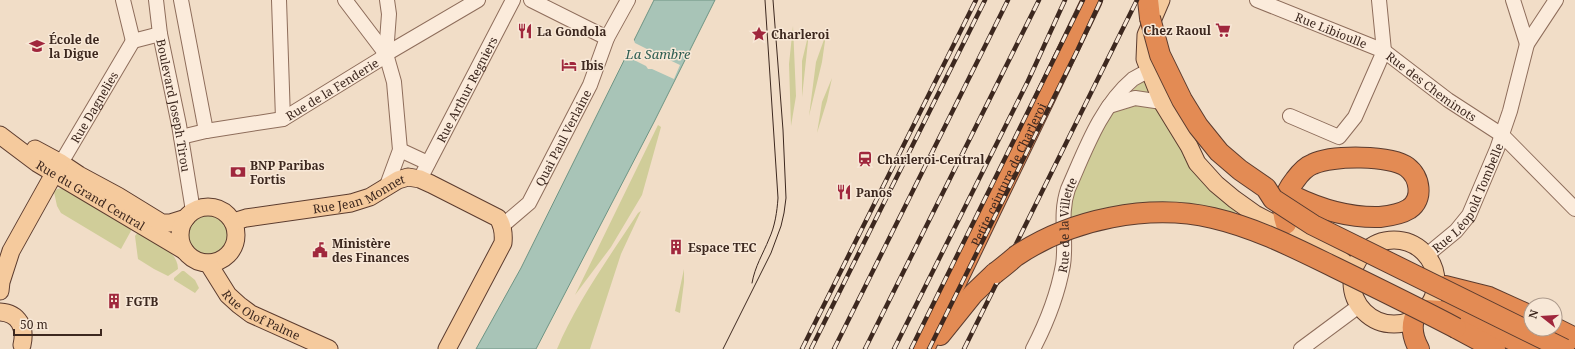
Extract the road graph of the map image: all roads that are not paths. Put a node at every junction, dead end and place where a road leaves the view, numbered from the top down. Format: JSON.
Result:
{"nodes":[{"id":1,"x":123,"y":0,"type":"edge"},
{"id":2,"x":156,"y":0,"type":"edge"},
{"id":3,"x":181,"y":0,"type":"edge"},
{"id":4,"x":280,"y":0,"type":"edge"},
{"id":5,"x":345,"y":0,"type":"edge"},
{"id":6,"x":387,"y":0,"type":"edge"},
{"id":7,"x":478,"y":0,"type":"edge"},
{"id":8,"x":513,"y":0,"type":"edge"},
{"id":9,"x":531,"y":0,"type":"edge"},
{"id":10,"x":628,"y":0,"type":"edge"},
{"id":11,"x":1092,"y":0,"type":"edge"},
{"id":12,"x":1148,"y":0,"type":"edge"},
{"id":13,"x":1161,"y":0,"type":"edge"},
{"id":14,"x":1257,"y":0,"type":"edge"},
{"id":15,"x":1379,"y":0,"type":"edge"},
{"id":16,"x":1513,"y":0,"type":"edge"},
{"id":17,"x":1556,"y":0,"type":"edge"},
{"id":18,"x":160,"y":34,"type":"junction"},
{"id":19,"x":607,"y":38,"type":"junction"},
{"id":20,"x":133,"y":41,"type":"junction"},
{"id":21,"x":1527,"y":44,"type":"junction"},
{"id":22,"x":1384,"y":51,"type":"junction"},
{"id":23,"x":386,"y":54,"type":"junction"},
{"id":24,"x":1149,"y":71,"type":"junction"},
{"id":25,"x":1162,"y":102,"type":"junction"},
{"id":26,"x":1109,"y":106,"type":"junction"},
{"id":27,"x":1290,"y":116,"type":"dead end"},
{"id":28,"x":283,"y":119,"type":"junction"},
{"id":29,"x":206,"y":131,"type":"junction"},
{"id":30,"x":0,"y":134,"type":"edge"},
{"id":31,"x":1502,"y":135,"type":"junction"},
{"id":32,"x":181,"y":137,"type":"junction"},
{"id":33,"x":1189,"y":146,"type":"junction"},
{"id":34,"x":400,"y":150,"type":"junction"},
{"id":35,"x":428,"y":163,"type":"junction"},
{"id":36,"x":58,"y":168,"type":"junction"},
{"id":37,"x":420,"y":179,"type":"junction"},
{"id":38,"x":386,"y":188,"type":"junction"},
{"id":39,"x":1266,"y":188,"type":"junction"},
{"id":40,"x":1575,"y":209,"type":"edge"},
{"id":41,"x":189,"y":215,"type":"junction"},
{"id":42,"x":233,"y":222,"type":"junction"},
{"id":43,"x":1281,"y":231,"type":"junction"},
{"id":44,"x":503,"y":234,"type":"junction"},
{"id":45,"x":185,"y":251,"type":"junction"},
{"id":46,"x":1361,"y":255,"type":"junction"},
{"id":47,"x":1427,"y":255,"type":"junction"},
{"id":48,"x":208,"y":263,"type":"junction"},
{"id":49,"x":1352,"y":274,"type":"junction"},
{"id":50,"x":1436,"y":285,"type":"junction"},
{"id":51,"x":0,"y":289,"type":"edge"},
{"id":52,"x":1359,"y":306,"type":"junction"},
{"id":53,"x":1,"y":312,"type":"edge"},
{"id":54,"x":1523,"y":312,"type":"edge"},
{"id":55,"x":1420,"y":314,"type":"junction"},
{"id":56,"x":1563,"y":332,"type":"edge"},
{"id":57,"x":1575,"y":338,"type":"edge"},
{"id":58,"x":22,"y":345,"type":"dead end"},
{"id":59,"x":1493,"y":348,"type":"edge"},
{"id":60,"x":329,"y":349,"type":"edge"},
{"id":61,"x":447,"y":349,"type":"edge"},
{"id":62,"x":924,"y":349,"type":"edge"},
{"id":63,"x":932,"y":349,"type":"edge"},
{"id":64,"x":1033,"y":349,"type":"edge"},
{"id":65,"x":1301,"y":349,"type":"edge"},
{"id":66,"x":1419,"y":349,"type":"edge"},
{"id":67,"x":1531,"y":349,"type":"edge"},
{"id":68,"x":1564,"y":349,"type":"edge"}],
"edges":[{"from":1,"to":20,"type":"street"},
{"from":2,"to":18,"type":"street","name":"Boulevard Joseph Tirou"},
{"from":3,"to":29,"type":"street"},
{"from":4,"to":28,"type":"street"},
{"from":5,"to":23,"type":"street"},
{"from":6,"to":23,"type":"street"},
{"from":7,"to":23,"type":"street","name":"Rue de la Fenderie"},
{"from":8,"to":35,"type":"street","name":"Rue Arthur Regniers"},
{"from":9,"to":19,"type":"street"},
{"from":10,"to":19,"type":"street","name":"Quai Paul Verlaine"},
{"from":11,"to":62,"type":"highway","name":"Petite ceinture de Charleroi"},
{"from":12,"to":39,"type":"highway","bridge":true},
{"from":13,"to":24,"type":"main road"},
{"from":14,"to":22,"type":"street","name":"Rue Libioulle"},
{"from":15,"to":22,"type":"street","name":"Rue des Cheminots"},
{"from":16,"to":21,"type":"street"},
{"from":17,"to":21,"type":"street"},
{"from":18,"to":20,"type":"street"},
{"from":18,"to":32,"type":"street","name":"Boulevard Joseph Tirou"},
{"from":19,"to":44,"type":"street","name":"Quai Paul Verlaine"},
{"from":20,"to":36,"type":"street","name":"Rue Dagnelies"},
{"from":21,"to":31,"type":"street","name":"Rue Léopold Tombelle"},
{"from":22,"to":27,"type":"street"},
{"from":22,"to":31,"type":"street","name":"Rue des Cheminots"},
{"from":23,"to":28,"type":"street","name":"Rue de la Fenderie"},
{"from":23,"to":34,"type":"street"},
{"from":24,"to":25,"type":"main road"},
{"from":24,"to":26,"type":"street","name":"Rue de la Villette"},
{"from":25,"to":26,"type":"street"},
{"from":25,"to":33,"type":"main road"},
{"from":26,"to":64,"type":"street","name":"Rue de la Villette"},
{"from":28,"to":29,"type":"street","name":"Rue de la Fenderie"},
{"from":29,"to":32,"type":"street","name":"Rue de la Fenderie"},
{"from":30,"to":36,"type":"main road","name":"Rue du Grand Central"},
{"from":31,"to":40,"type":"street","name":"Rue des Cheminots"},
{"from":31,"to":47,"type":"street","name":"Rue Léopold Tombelle"},
{"from":32,"to":41,"type":"street","name":"Boulevard Joseph Tirou"},
{"from":33,"to":43,"type":"main road"},
{"from":33,"to":49,"type":"main road"},
{"from":34,"to":35,"type":"street"},
{"from":34,"to":38,"type":"street"},
{"from":35,"to":37,"type":"street","name":"Rue Arthur Regniers"},
{"from":36,"to":41,"type":"main road","name":"Rue du Grand Central"},
{"from":36,"to":45,"type":"main road","name":"Rue du Grand Central"},
{"from":36,"to":51,"type":"main road"},
{"from":37,"to":38,"type":"main road","name":"Rue Jean Monnet"},
{"from":37,"to":44,"type":"main road","name":"Rue Jean Monnet"},
{"from":38,"to":42,"type":"main road","name":"Rue Jean Monnet"},
{"from":39,"to":43,"type":"highway"},
{"from":39,"to":68,"type":"highway","bridge":true},
{"from":41,"to":42,"type":"main road"},
{"from":41,"to":45,"type":"main road"},
{"from":42,"to":48,"type":"main road"},
{"from":43,"to":46,"type":"main road"},
{"from":43,"to":59,"type":"highway","bridge":true},
{"from":43,"to":63,"type":"highway","bridge":true},
{"from":44,"to":61,"type":"main road","name":"Quai Paul Verlaine"},
{"from":45,"to":48,"type":"main road"},
{"from":46,"to":47,"type":"main road"},
{"from":46,"to":49,"type":"main road"},
{"from":47,"to":50,"type":"main road"},
{"from":48,"to":60,"type":"main road","name":"Rue Olof Palme"},
{"from":49,"to":52,"type":"main road"},
{"from":50,"to":54,"type":"highway"},
{"from":50,"to":55,"type":"main road"},
{"from":51,"to":53,"type":"main road"},
{"from":52,"to":55,"type":"main road"},
{"from":52,"to":65,"type":"street"},
{"from":53,"to":58,"type":"main road"},
{"from":55,"to":66,"type":"highway"},
{"from":55,"to":67,"type":"highway"},
{"from":56,"to":57,"type":"highway"}]}
